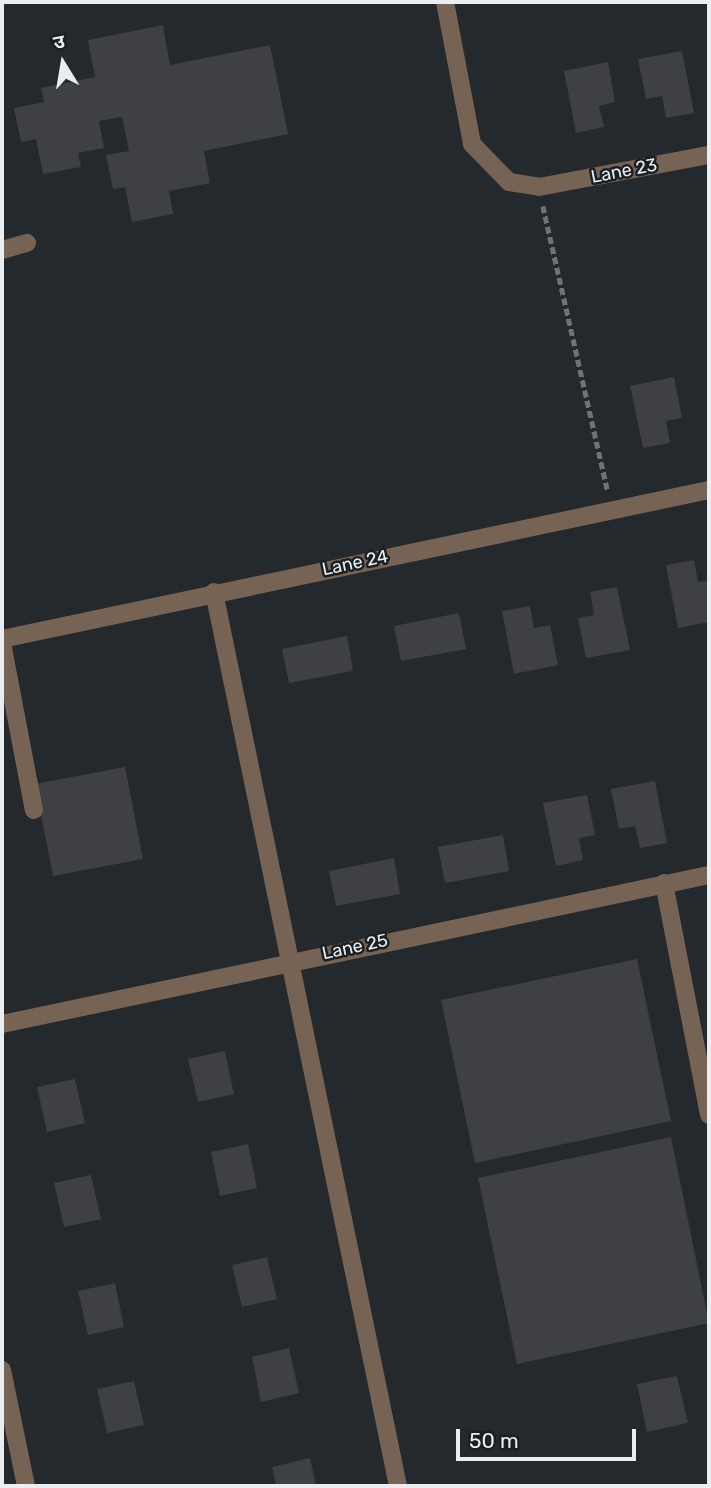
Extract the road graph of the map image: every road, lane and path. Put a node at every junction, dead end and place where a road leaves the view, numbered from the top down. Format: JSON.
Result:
{"nodes":[{"id":1,"x":445,"y":2,"type":"edge"},
{"id":2,"x":709,"y":155,"type":"edge"},
{"id":3,"x":538,"y":187,"type":"junction"},
{"id":4,"x":27,"y":243,"type":"dead end"},
{"id":5,"x":2,"y":250,"type":"edge"},
{"id":6,"x":709,"y":490,"type":"edge"},
{"id":7,"x":612,"y":509,"type":"junction"},
{"id":8,"x":214,"y":592,"type":"junction"},
{"id":9,"x":2,"y":641,"type":"edge"},
{"id":10,"x":34,"y":810,"type":"dead end"},
{"id":11,"x":709,"y":875,"type":"edge"},
{"id":12,"x":664,"y":883,"type":"junction"},
{"id":13,"x":290,"y":960,"type":"junction"},
{"id":14,"x":2,"y":1024,"type":"edge"},
{"id":15,"x":709,"y":1115,"type":"edge"},
{"id":16,"x":2,"y":1370,"type":"edge"},
{"id":17,"x":26,"y":1486,"type":"edge"},
{"id":18,"x":398,"y":1486,"type":"edge"}],
"edges":[{"from":1,"to":3,"type":"street"},
{"from":2,"to":3,"type":"street","name":"Lane 23"},
{"from":3,"to":7,"type":"path"},
{"from":4,"to":5,"type":"street"},
{"from":6,"to":7,"type":"street","name":"Lane 24"},
{"from":7,"to":8,"type":"street","name":"Lane 24"},
{"from":8,"to":9,"type":"street","name":"Lane 24"},
{"from":8,"to":13,"type":"street"},
{"from":9,"to":10,"type":"street"},
{"from":11,"to":12,"type":"street","name":"Lane 25"},
{"from":12,"to":13,"type":"street","name":"Lane 25"},
{"from":12,"to":15,"type":"street"},
{"from":13,"to":14,"type":"street","name":"Lane 25"},
{"from":13,"to":18,"type":"street"},
{"from":16,"to":17,"type":"street"}]}
